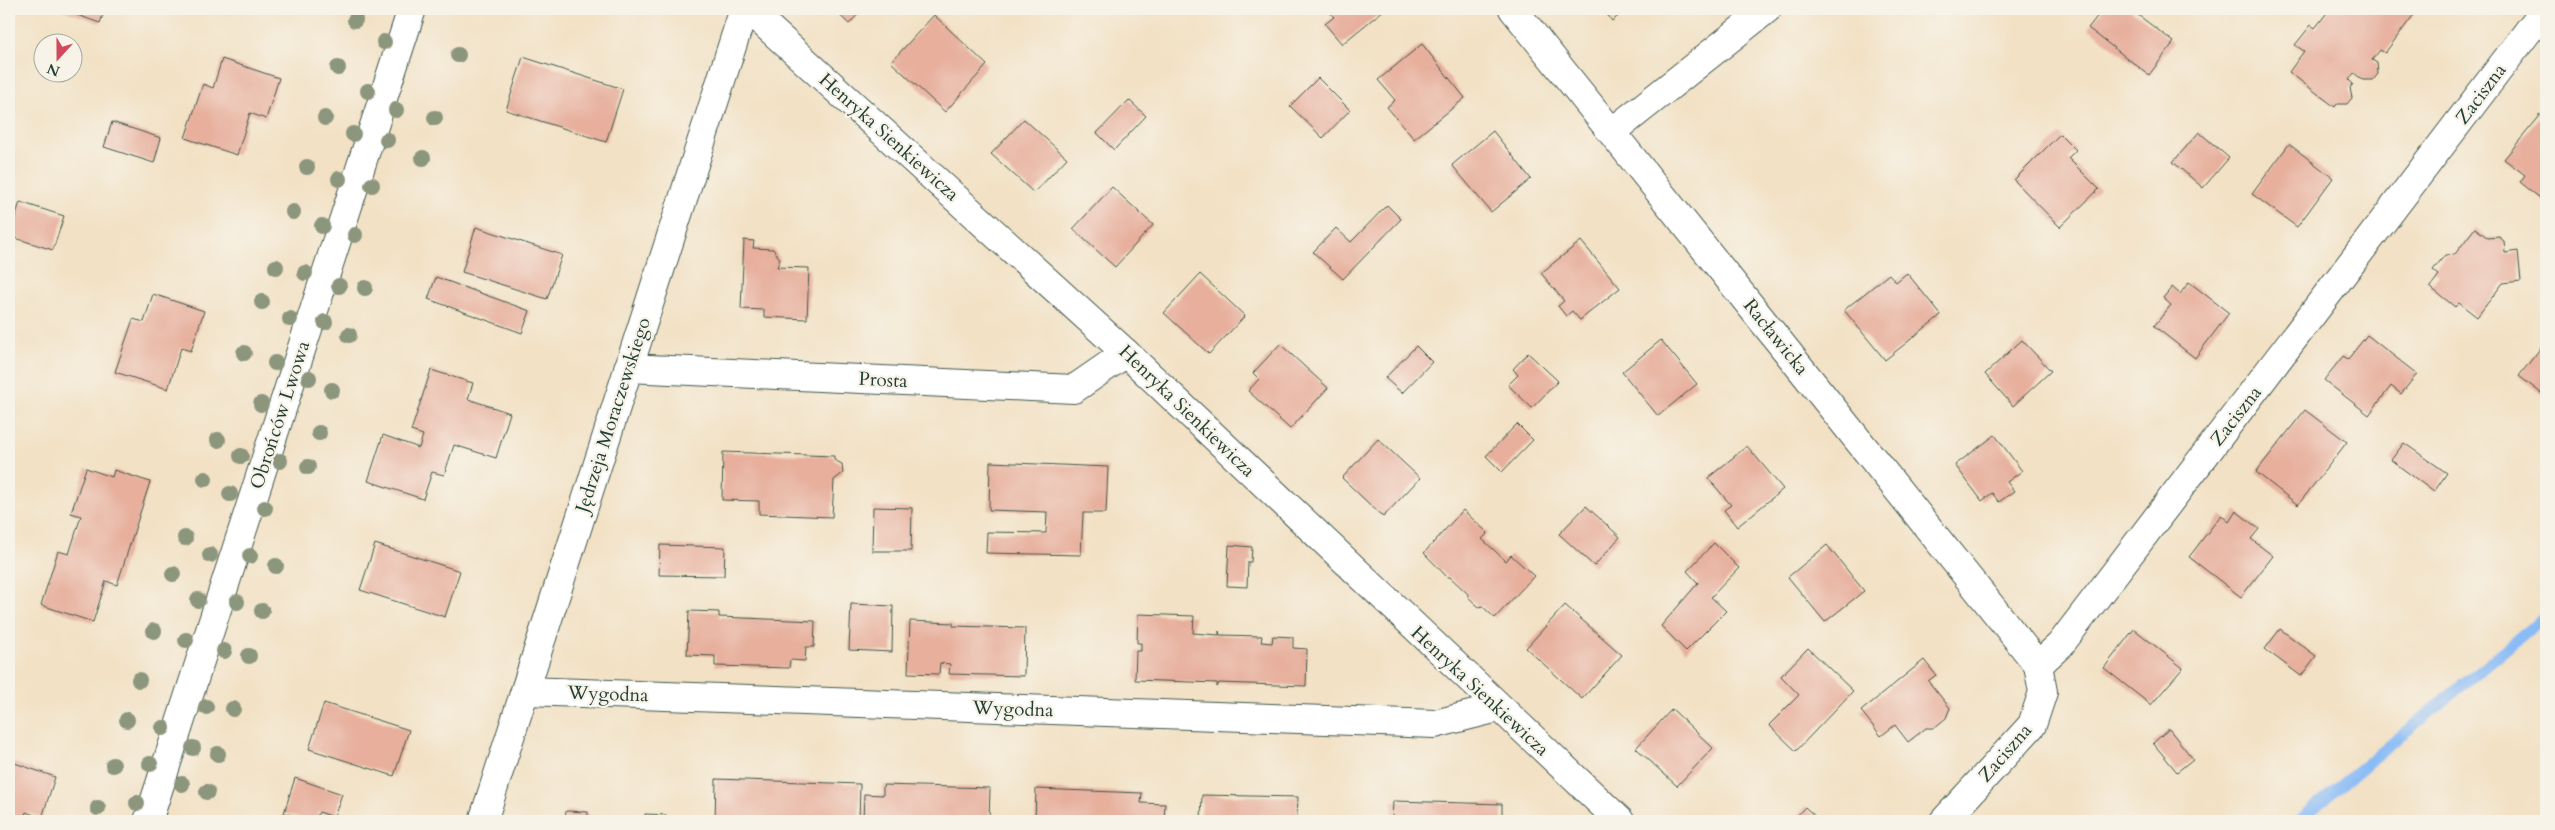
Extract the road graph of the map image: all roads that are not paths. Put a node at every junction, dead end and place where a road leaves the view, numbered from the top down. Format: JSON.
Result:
{"nodes":[{"id":1,"x":412,"y":9,"type":"edge"},
{"id":2,"x":746,"y":9,"type":"edge"},
{"id":3,"x":1513,"y":9,"type":"edge"},
{"id":4,"x":1767,"y":9,"type":"edge"},
{"id":5,"x":2537,"y":12,"type":"edge"},
{"id":6,"x":1612,"y":132,"type":"junction"},
{"id":7,"x":1126,"y":353,"type":"junction"},
{"id":8,"x":628,"y":368,"type":"junction"},
{"id":9,"x":2038,"y":665,"type":"junction"},
{"id":10,"x":526,"y":692,"type":"junction"},
{"id":11,"x":1498,"y":708,"type":"junction"},
{"id":12,"x":148,"y":821,"type":"edge"},
{"id":13,"x":483,"y":821,"type":"edge"},
{"id":14,"x":1620,"y":821,"type":"edge"},
{"id":15,"x":1944,"y":821,"type":"edge"}],
"edges":[{"from":1,"to":12,"type":"street","name":"Obrońców Lwowa"},
{"from":2,"to":7,"type":"street","name":"Henryka Sienkiewicza"},
{"from":2,"to":8,"type":"street","name":"Jędrzeja Moraczewskiego"},
{"from":3,"to":6,"type":"street","name":"Racławicka"},
{"from":4,"to":6,"type":"street"},
{"from":5,"to":9,"type":"street","name":"Zaciszna"},
{"from":6,"to":9,"type":"street","name":"Racławicka"},
{"from":7,"to":8,"type":"street","name":"Prosta"},
{"from":7,"to":11,"type":"street","name":"Henryka Sienkiewicza"},
{"from":8,"to":10,"type":"street","name":"Jędrzeja Moraczewskiego"},
{"from":9,"to":15,"type":"street","name":"Zaciszna"},
{"from":10,"to":11,"type":"street","name":"Wygodna"},
{"from":10,"to":13,"type":"street","name":"Jędrzeja Moraczewskiego"},
{"from":11,"to":14,"type":"street","name":"Henryka Sienkiewicza"}]}
